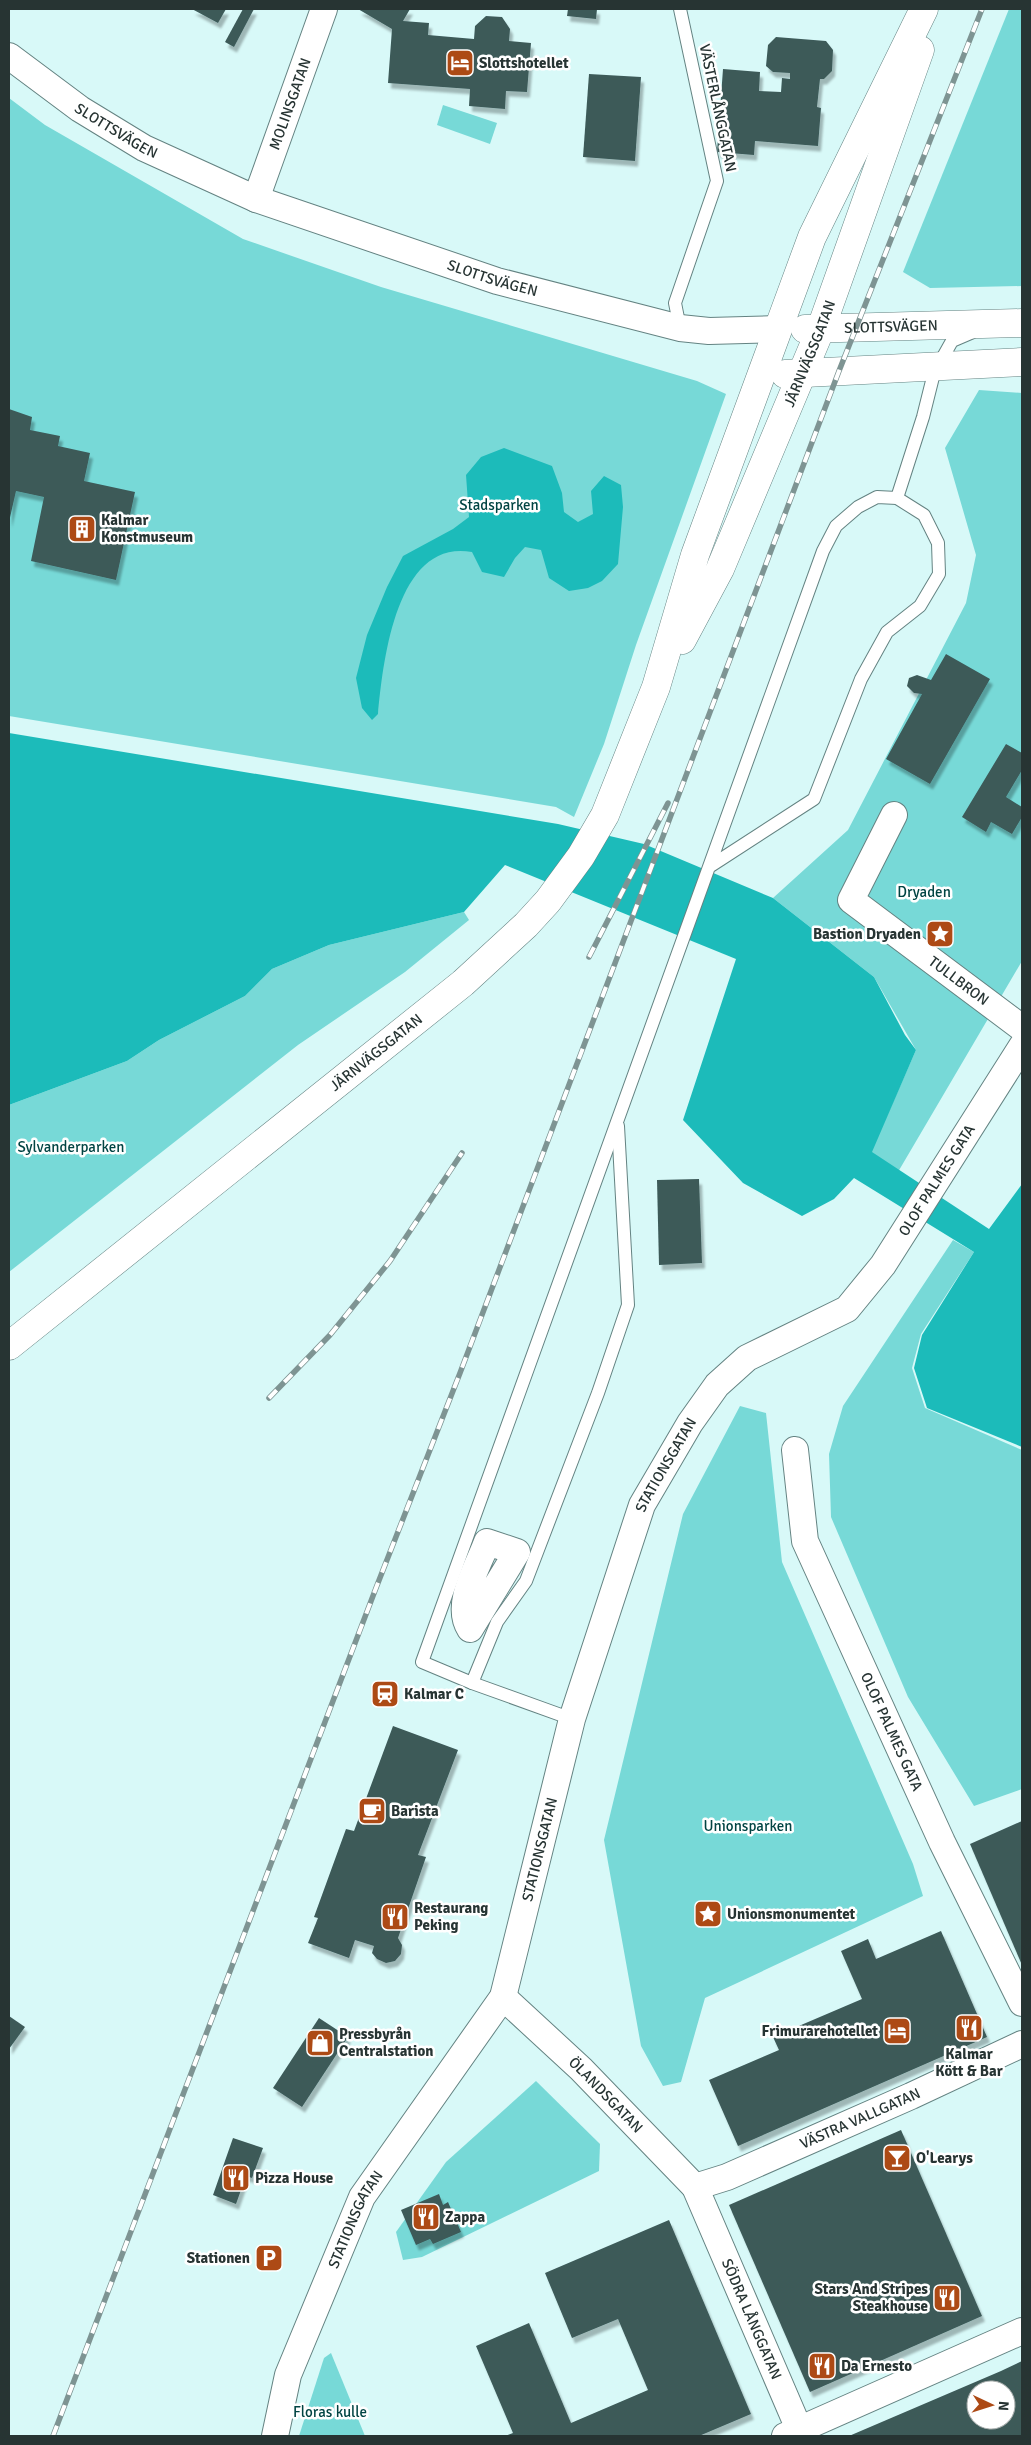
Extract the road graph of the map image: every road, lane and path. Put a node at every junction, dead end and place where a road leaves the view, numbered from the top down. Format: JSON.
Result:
{"nodes":[{"id":1,"x":324,"y":9,"type":"edge"},
{"id":2,"x":680,"y":9,"type":"edge"},
{"id":3,"x":924,"y":9,"type":"edge"},
{"id":4,"x":934,"y":9,"type":"edge"},
{"id":5,"x":9,"y":56,"type":"edge"},
{"id":6,"x":256,"y":199,"type":"junction"},
{"id":7,"x":1022,"y":323,"type":"edge"},
{"id":8,"x":993,"y":324,"type":"junction"},
{"id":9,"x":680,"y":328,"type":"junction"},
{"id":10,"x":820,"y":328,"type":"junction"},
{"id":11,"x":778,"y":329,"type":"junction"},
{"id":12,"x":1022,"y":362,"type":"edge"},
{"id":13,"x":939,"y":364,"type":"junction"},
{"id":14,"x":801,"y":373,"type":"junction"},
{"id":15,"x":762,"y":374,"type":"junction"},
{"id":16,"x":897,"y":498,"type":"junction"},
{"id":17,"x":656,"y":687,"type":"junction"},
{"id":18,"x":894,"y":816,"type":"dead end"},
{"id":19,"x":709,"y":867,"type":"junction"},
{"id":20,"x":1022,"y":1028,"type":"edge"},
{"id":21,"x":1022,"y":1046,"type":"edge"},
{"id":22,"x":618,"y":1119,"type":"junction"},
{"id":23,"x":847,"y":1309,"type":"joint"},
{"id":24,"x":9,"y":1346,"type":"edge"},
{"id":25,"x":795,"y":1450,"type":"dead end"},
{"id":26,"x":472,"y":1683,"type":"junction"},
{"id":27,"x":572,"y":1719,"type":"junction"},
{"id":28,"x":503,"y":1998,"type":"junction"},
{"id":29,"x":1022,"y":2003,"type":"edge"},
{"id":30,"x":1022,"y":2044,"type":"edge"},
{"id":31,"x":697,"y":2194,"type":"junction"},
{"id":32,"x":1022,"y":2331,"type":"edge"},
{"id":33,"x":795,"y":2434,"type":"edge"},
{"id":34,"x":275,"y":2436,"type":"edge"}],
"edges":[{"from":1,"to":6,"type":"street","name":"MOLINSGATAN"},
{"from":2,"to":9,"type":"lane","name":"VÄSTERLÅNGGATAN"},
{"from":3,"to":11,"type":"main road","name":"JÄRNVÄGSGATAN"},
{"from":4,"to":10,"type":"main road","name":"JÄRNVÄGSGATAN"},
{"from":5,"to":6,"type":"street","name":"SLOTTSVÄGEN"},
{"from":6,"to":9,"type":"street","name":"SLOTTSVÄGEN"},
{"from":7,"to":8,"type":"main road","name":"SLOTTSVÄGEN"},
{"from":8,"to":10,"type":"main road","name":"SLOTTSVÄGEN"},
{"from":8,"to":13,"type":"lane"},
{"from":9,"to":11,"type":"street","name":"SLOTTSVÄGEN"},
{"from":10,"to":11,"type":"main road","name":"SLOTTSVÄGEN"},
{"from":10,"to":14,"type":"main road","name":"JÄRNVÄGSGATAN"},
{"from":11,"to":15,"type":"main road","name":"JÄRNVÄGSGATAN"},
{"from":12,"to":13,"type":"main road"},
{"from":13,"to":14,"type":"main road"},
{"from":13,"to":16,"type":"lane"},
{"from":14,"to":15,"type":"main road"},
{"from":14,"to":17,"type":"main road","name":"JÄRNVÄGSGATAN"},
{"from":15,"to":17,"type":"main road","name":"JÄRNVÄGSGATAN"},
{"from":16,"to":19,"type":"lane"},
{"from":16,"to":19,"type":"lane"},
{"from":17,"to":24,"type":"main road","name":"JÄRNVÄGSGATAN"},
{"from":18,"to":20,"type":"street","name":"TULLBRON"},
{"from":19,"to":22,"type":"lane"},
{"from":21,"to":23,"type":"street","name":"OLOF PALMES GATA"},
{"from":22,"to":26,"type":"lane"},
{"from":22,"to":26,"type":"lane"},
{"from":23,"to":27,"type":"street","name":"STATIONSGATAN"},
{"from":25,"to":29,"type":"street","name":"OLOF PALMES GATA"},
{"from":26,"to":27,"type":"lane"},
{"from":27,"to":28,"type":"street","name":"STATIONSGATAN"},
{"from":28,"to":31,"type":"street","name":"ÖLANDSGATAN"},
{"from":28,"to":34,"type":"street","name":"STATIONSGATAN"},
{"from":30,"to":31,"type":"street","name":"VÄSTRA VALLGATAN"},
{"from":31,"to":33,"type":"street","name":"SÖDRA LÅNGGATAN"},
{"from":32,"to":33,"type":"street"}]}
